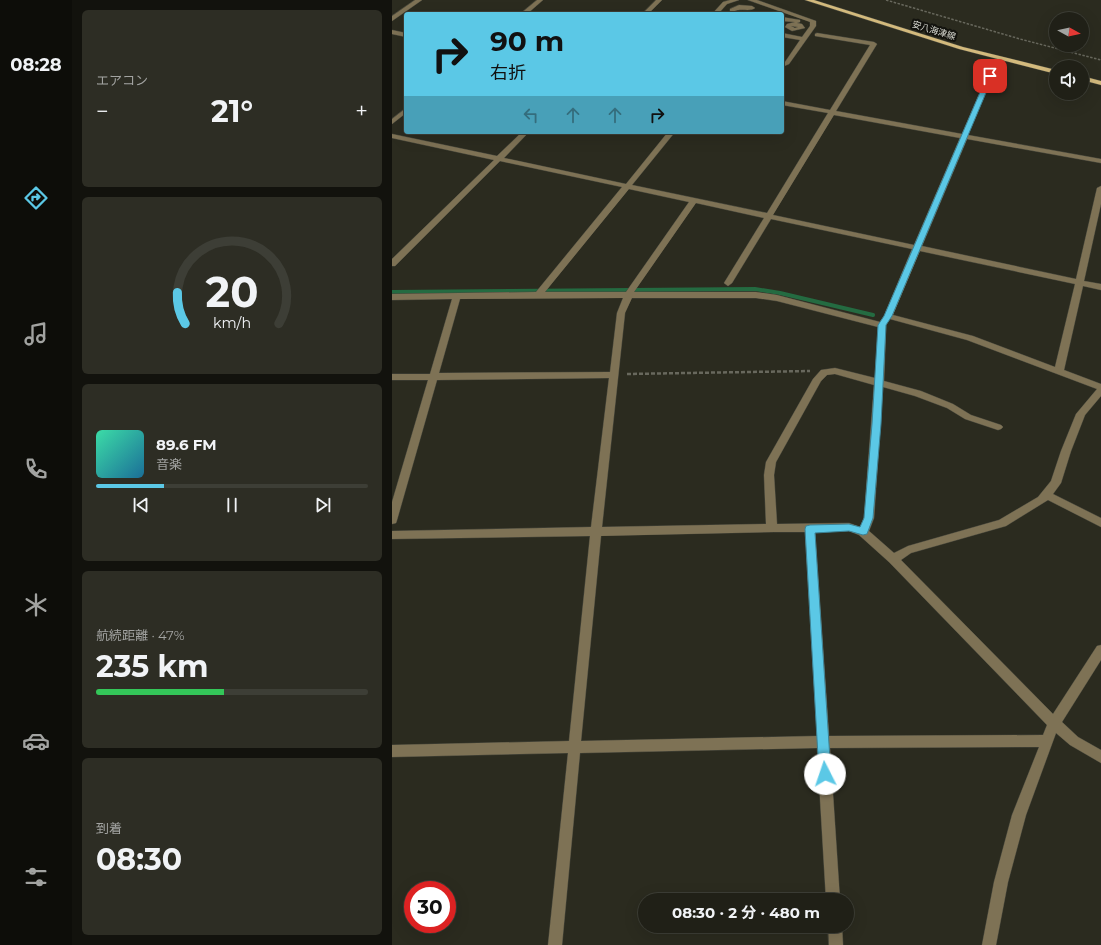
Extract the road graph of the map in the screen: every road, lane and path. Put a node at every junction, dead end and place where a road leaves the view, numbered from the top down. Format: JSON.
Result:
{"nodes":[{"id":1,"x":419,"y":0,"type":"edge"},
{"id":2,"x":540,"y":0,"type":"edge"},
{"id":3,"x":659,"y":0,"type":"edge"},
{"id":4,"x":736,"y":0,"type":"edge"},
{"id":5,"x":751,"y":0,"type":"edge"},
{"id":6,"x":808,"y":0,"type":"edge"},
{"id":7,"x":886,"y":0,"type":"edge"},
{"id":8,"x":757,"y":2,"type":"junction"},
{"id":9,"x":774,"y":7,"type":"junction"},
{"id":10,"x":752,"y":8,"type":"junction"},
{"id":11,"x":781,"y":10,"type":"joint"},
{"id":12,"x":525,"y":12,"type":"edge"},
{"id":13,"x":647,"y":12,"type":"edge"},
{"id":14,"x":717,"y":12,"type":"edge"},
{"id":15,"x":732,"y":12,"type":"edge"},
{"id":16,"x":749,"y":12,"type":"edge"},
{"id":17,"x":770,"y":12,"type":"edge"},
{"id":18,"x":805,"y":18,"type":"junction"},
{"id":19,"x":392,"y":19,"type":"edge"},
{"id":20,"x":787,"y":27,"type":"edge"},
{"id":21,"x":392,"y":32,"type":"edge"},
{"id":22,"x":404,"y":35,"type":"edge"},
{"id":23,"x":817,"y":35,"type":"dead end"},
{"id":24,"x":804,"y":38,"type":"junction"},
{"id":25,"x":1101,"y":60,"type":"edge"},
{"id":26,"x":784,"y":64,"type":"edge"},
{"id":27,"x":1049,"y":70,"type":"edge"},
{"id":28,"x":990,"y":76,"type":"dead end"},
{"id":29,"x":1089,"y":80,"type":"edge"},
{"id":30,"x":1101,"y":83,"type":"edge"},
{"id":31,"x":784,"y":103,"type":"edge"},
{"id":32,"x":404,"y":112,"type":"edge"},
{"id":33,"x":832,"y":112,"type":"junction"},
{"id":34,"x":392,"y":122,"type":"edge"},
{"id":35,"x":524,"y":134,"type":"edge"},
{"id":36,"x":670,"y":134,"type":"edge"},
{"id":37,"x":392,"y":136,"type":"edge"},
{"id":38,"x":964,"y":136,"type":"junction"},
{"id":39,"x":499,"y":159,"type":"junction"},
{"id":40,"x":1101,"y":161,"type":"edge"},
{"id":41,"x":627,"y":185,"type":"junction"},
{"id":42,"x":1101,"y":188,"type":"edge"},
{"id":43,"x":694,"y":200,"type":"junction"},
{"id":44,"x":769,"y":216,"type":"junction"},
{"id":45,"x":918,"y":247,"type":"junction"},
{"id":46,"x":392,"y":264,"type":"edge"},
{"id":47,"x":1080,"y":282,"type":"junction"},
{"id":48,"x":728,"y":283,"type":"dead end"},
{"id":49,"x":1101,"y":287,"type":"edge"},
{"id":50,"x":457,"y":295,"type":"junction"},
{"id":51,"x":538,"y":295,"type":"junction"},
{"id":52,"x":628,"y":295,"type":"junction"},
{"id":53,"x":392,"y":297,"type":"edge"},
{"id":54,"x":888,"y":316,"type":"junction"},
{"id":55,"x":882,"y":325,"type":"junction"},
{"id":56,"x":1059,"y":371,"type":"junction"},
{"id":57,"x":824,"y":372,"type":"junction"},
{"id":58,"x":613,"y":375,"type":"junction"},
{"id":59,"x":434,"y":376,"type":"junction"},
{"id":60,"x":392,"y":377,"type":"edge"},
{"id":61,"x":878,"y":381,"type":"junction"},
{"id":62,"x":1101,"y":388,"type":"edge"},
{"id":63,"x":998,"y":428,"type":"dead end"},
{"id":64,"x":1046,"y":495,"type":"junction"},
{"id":65,"x":392,"y":520,"type":"edge"},
{"id":66,"x":1101,"y":524,"type":"edge"},
{"id":67,"x":772,"y":529,"type":"junction"},
{"id":68,"x":810,"y":529,"type":"junction"},
{"id":69,"x":596,"y":531,"type":"junction"},
{"id":70,"x":863,"y":532,"type":"junction"},
{"id":71,"x":392,"y":535,"type":"edge"},
{"id":72,"x":893,"y":559,"type":"junction"},
{"id":73,"x":1101,"y":650,"type":"edge"},
{"id":74,"x":1054,"y":723,"type":"junction"},
{"id":75,"x":1048,"y":741,"type":"junction"},
{"id":76,"x":823,"y":742,"type":"junction"},
{"id":77,"x":575,"y":748,"type":"junction"},
{"id":78,"x":392,"y":751,"type":"edge"},
{"id":79,"x":1101,"y":757,"type":"edge"},
{"id":80,"x":833,"y":893,"type":"edge"},
{"id":81,"x":835,"y":933,"type":"edge"},
{"id":82,"x":555,"y":945,"type":"edge"},
{"id":83,"x":836,"y":945,"type":"edge"},
{"id":84,"x":989,"y":945,"type":"edge"}],
"edges":[{"from":1,"to":19,"type":"street"},
{"from":2,"to":12,"type":"street"},
{"from":3,"to":13,"type":"street"},
{"from":4,"to":14,"type":"street"},
{"from":5,"to":8,"type":"street"},
{"from":6,"to":27,"type":"main road","name":"安八海津線"},
{"from":7,"to":25,"type":"path"},
{"from":8,"to":9,"type":"street"},
{"from":8,"to":10,"type":"street"},
{"from":9,"to":11,"type":"street"},
{"from":9,"to":17,"type":"street"},
{"from":10,"to":15,"type":"street"},
{"from":10,"to":16,"type":"street"},
{"from":11,"to":18,"type":"street"},
{"from":18,"to":20,"type":"street"},
{"from":18,"to":24,"type":"street"},
{"from":20,"to":20,"type":"street"},
{"from":20,"to":24,"type":"street"},
{"from":21,"to":22,"type":"street"},
{"from":23,"to":33,"type":"street"},
{"from":24,"to":26,"type":"street"},
{"from":28,"to":38,"type":"street"},
{"from":29,"to":30,"type":"main road"},
{"from":31,"to":33,"type":"street"},
{"from":32,"to":34,"type":"street"},
{"from":33,"to":38,"type":"street"},
{"from":33,"to":44,"type":"street"},
{"from":35,"to":39,"type":"street"},
{"from":36,"to":41,"type":"street"},
{"from":37,"to":39,"type":"street"},
{"from":38,"to":40,"type":"street"},
{"from":38,"to":45,"type":"street"},
{"from":39,"to":41,"type":"street"},
{"from":39,"to":46,"type":"street"},
{"from":41,"to":43,"type":"street"},
{"from":41,"to":51,"type":"street"},
{"from":42,"to":47,"type":"street"},
{"from":43,"to":44,"type":"street"},
{"from":43,"to":52,"type":"street"},
{"from":44,"to":45,"type":"street"},
{"from":44,"to":48,"type":"street"},
{"from":45,"to":47,"type":"street"},
{"from":45,"to":54,"type":"street"},
{"from":47,"to":49,"type":"street"},
{"from":47,"to":56,"type":"street"},
{"from":50,"to":51,"type":"street"},
{"from":50,"to":53,"type":"street"},
{"from":50,"to":59,"type":"street"},
{"from":51,"to":52,"type":"street"},
{"from":52,"to":55,"type":"street"},
{"from":52,"to":58,"type":"street"},
{"from":54,"to":55,"type":"street"},
{"from":54,"to":56,"type":"street"},
{"from":55,"to":61,"type":"street"},
{"from":56,"to":62,"type":"street"},
{"from":57,"to":58,"type":"path"},
{"from":57,"to":61,"type":"street"},
{"from":57,"to":67,"type":"street"},
{"from":58,"to":59,"type":"street"},
{"from":58,"to":69,"type":"street"},
{"from":59,"to":60,"type":"street"},
{"from":59,"to":65,"type":"street"},
{"from":61,"to":63,"type":"street"},
{"from":61,"to":70,"type":"street"},
{"from":62,"to":64,"type":"street"},
{"from":64,"to":66,"type":"street"},
{"from":64,"to":72,"type":"street"},
{"from":67,"to":68,"type":"street"},
{"from":67,"to":69,"type":"street"},
{"from":68,"to":70,"type":"street"},
{"from":68,"to":76,"type":"street"},
{"from":69,"to":71,"type":"street"},
{"from":69,"to":77,"type":"street"},
{"from":70,"to":72,"type":"street"},
{"from":72,"to":74,"type":"street"},
{"from":73,"to":74,"type":"street"},
{"from":74,"to":75,"type":"street"},
{"from":74,"to":79,"type":"street"},
{"from":75,"to":76,"type":"street"},
{"from":75,"to":84,"type":"street"},
{"from":76,"to":77,"type":"street"},
{"from":76,"to":80,"type":"street"},
{"from":77,"to":78,"type":"street"},
{"from":77,"to":82,"type":"street"},
{"from":81,"to":83,"type":"street"}]}
